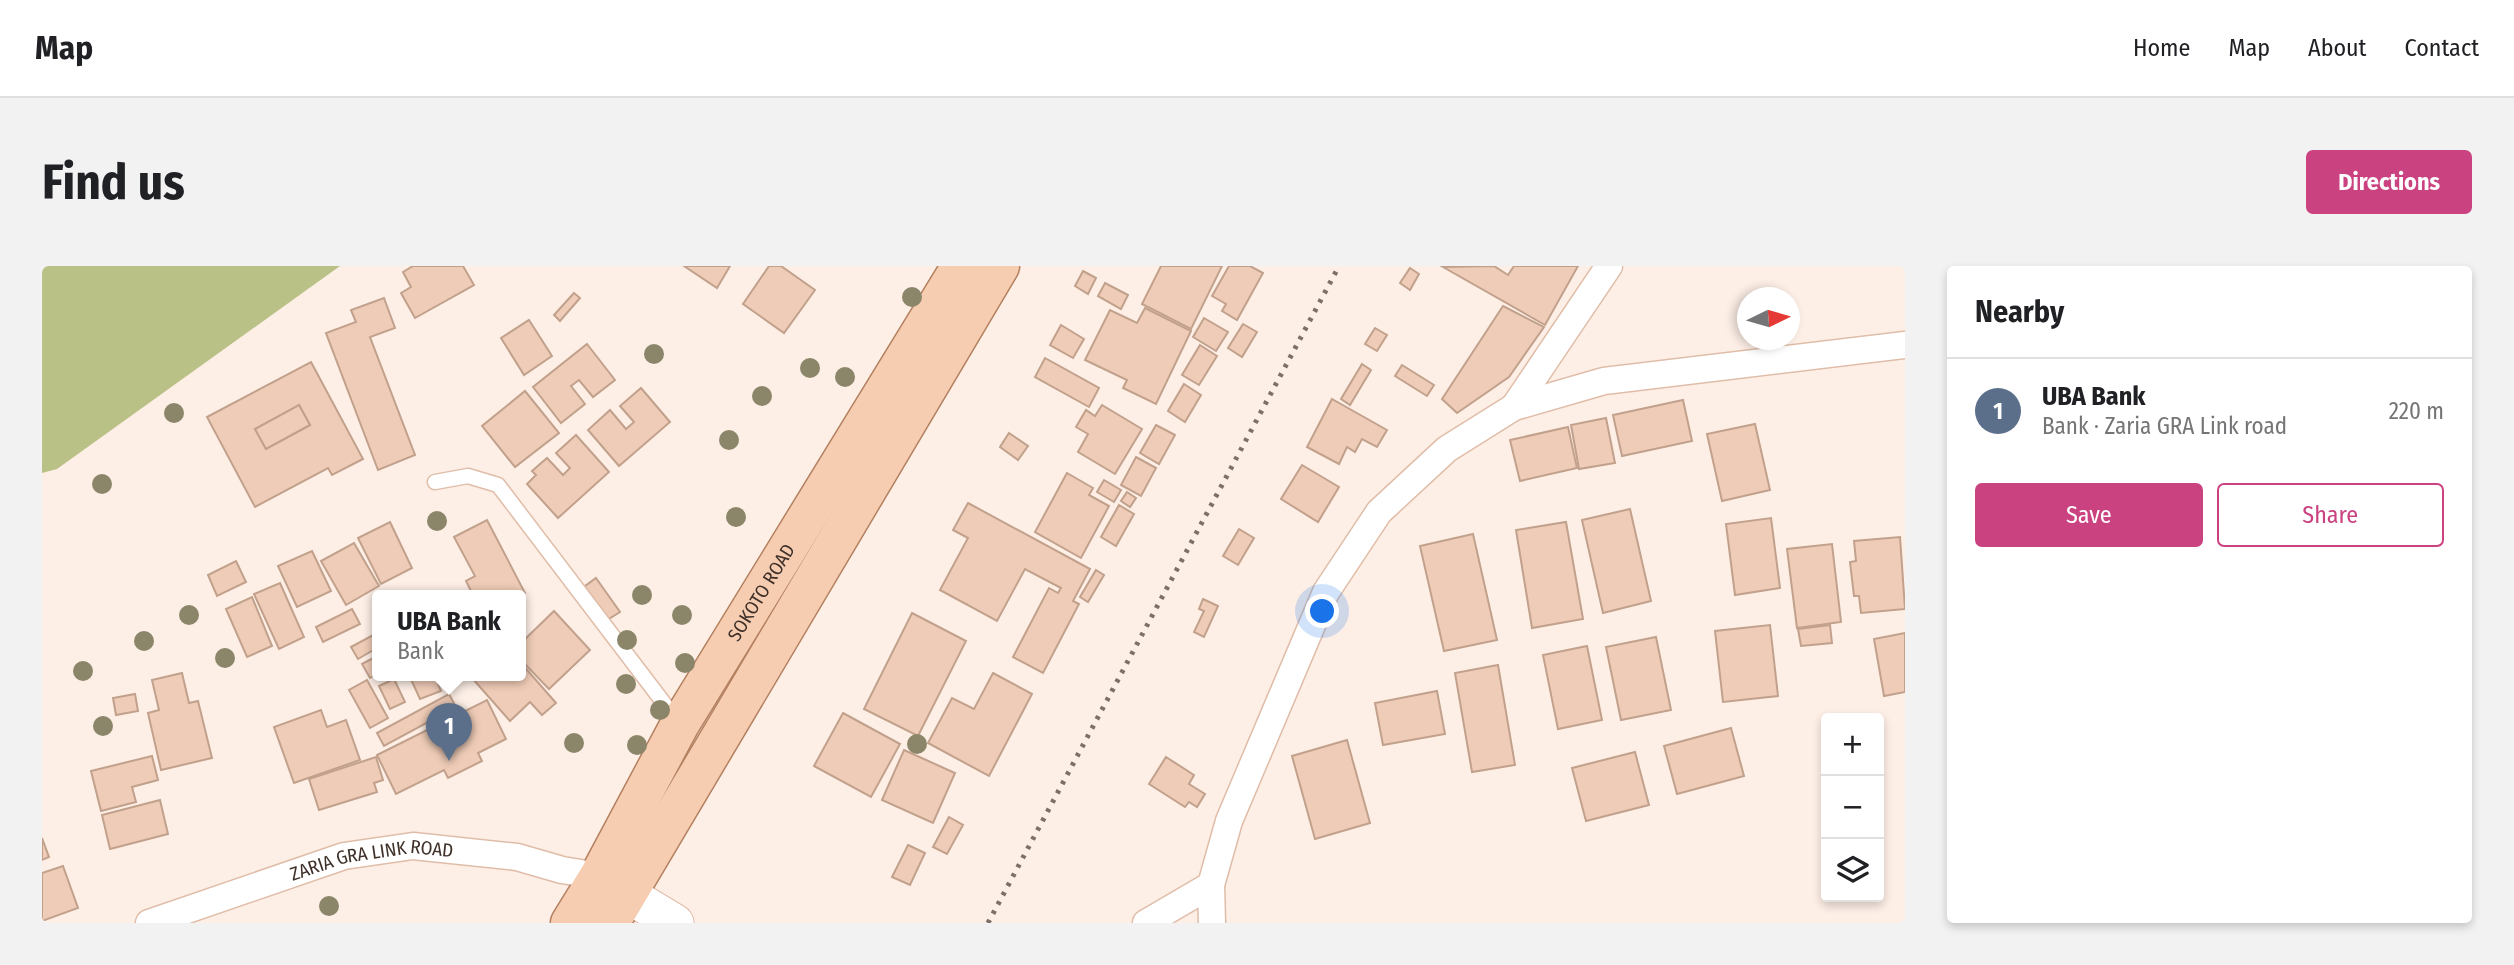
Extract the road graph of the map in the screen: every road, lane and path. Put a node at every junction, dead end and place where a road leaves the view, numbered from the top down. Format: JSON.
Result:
{"nodes":[{"id":1,"x":961,"y":266,"type":"edge"},
{"id":2,"x":1000,"y":266,"type":"edge"},
{"id":3,"x":1609,"y":266,"type":"edge"},
{"id":4,"x":1905,"y":345,"type":"edge"},
{"id":5,"x":1514,"y":407,"type":"junction"},
{"id":6,"x":435,"y":482,"type":"dead end"},
{"id":7,"x":819,"y":497,"type":"junction"},
{"id":8,"x":851,"y":518,"type":"junction"},
{"id":9,"x":680,"y":724,"type":"junction"},
{"id":10,"x":1211,"y":885,"type":"junction"},
{"id":11,"x":612,"y":898,"type":"edge"},
{"id":12,"x":149,"y":923,"type":"edge"},
{"id":13,"x":570,"y":923,"type":"edge"},
{"id":14,"x":675,"y":923,"type":"edge"},
{"id":15,"x":1146,"y":923,"type":"edge"},
{"id":16,"x":1212,"y":923,"type":"edge"}],
"edges":[{"from":1,"to":7,"type":"main road","name":"SOKOTO ROAD"},
{"from":2,"to":8,"type":"main road","name":"SOKOTO ROAD"},
{"from":3,"to":5,"type":"street"},
{"from":4,"to":5,"type":"street"},
{"from":5,"to":10,"type":"street"},
{"from":6,"to":9,"type":"lane"},
{"from":7,"to":8,"type":"main road"},
{"from":7,"to":9,"type":"main road","name":"SOKOTO ROAD"},
{"from":8,"to":11,"type":"main road","name":"SOKOTO ROAD"},
{"from":9,"to":11,"type":"main road","name":"SOKOTO ROAD"},
{"from":10,"to":15,"type":"street"},
{"from":10,"to":16,"type":"street"},
{"from":11,"to":12,"type":"street","name":"ZARIA GRA LINK ROAD"},
{"from":11,"to":13,"type":"main road","name":"SOKOTO ROAD"},
{"from":11,"to":14,"type":"street"}]}
